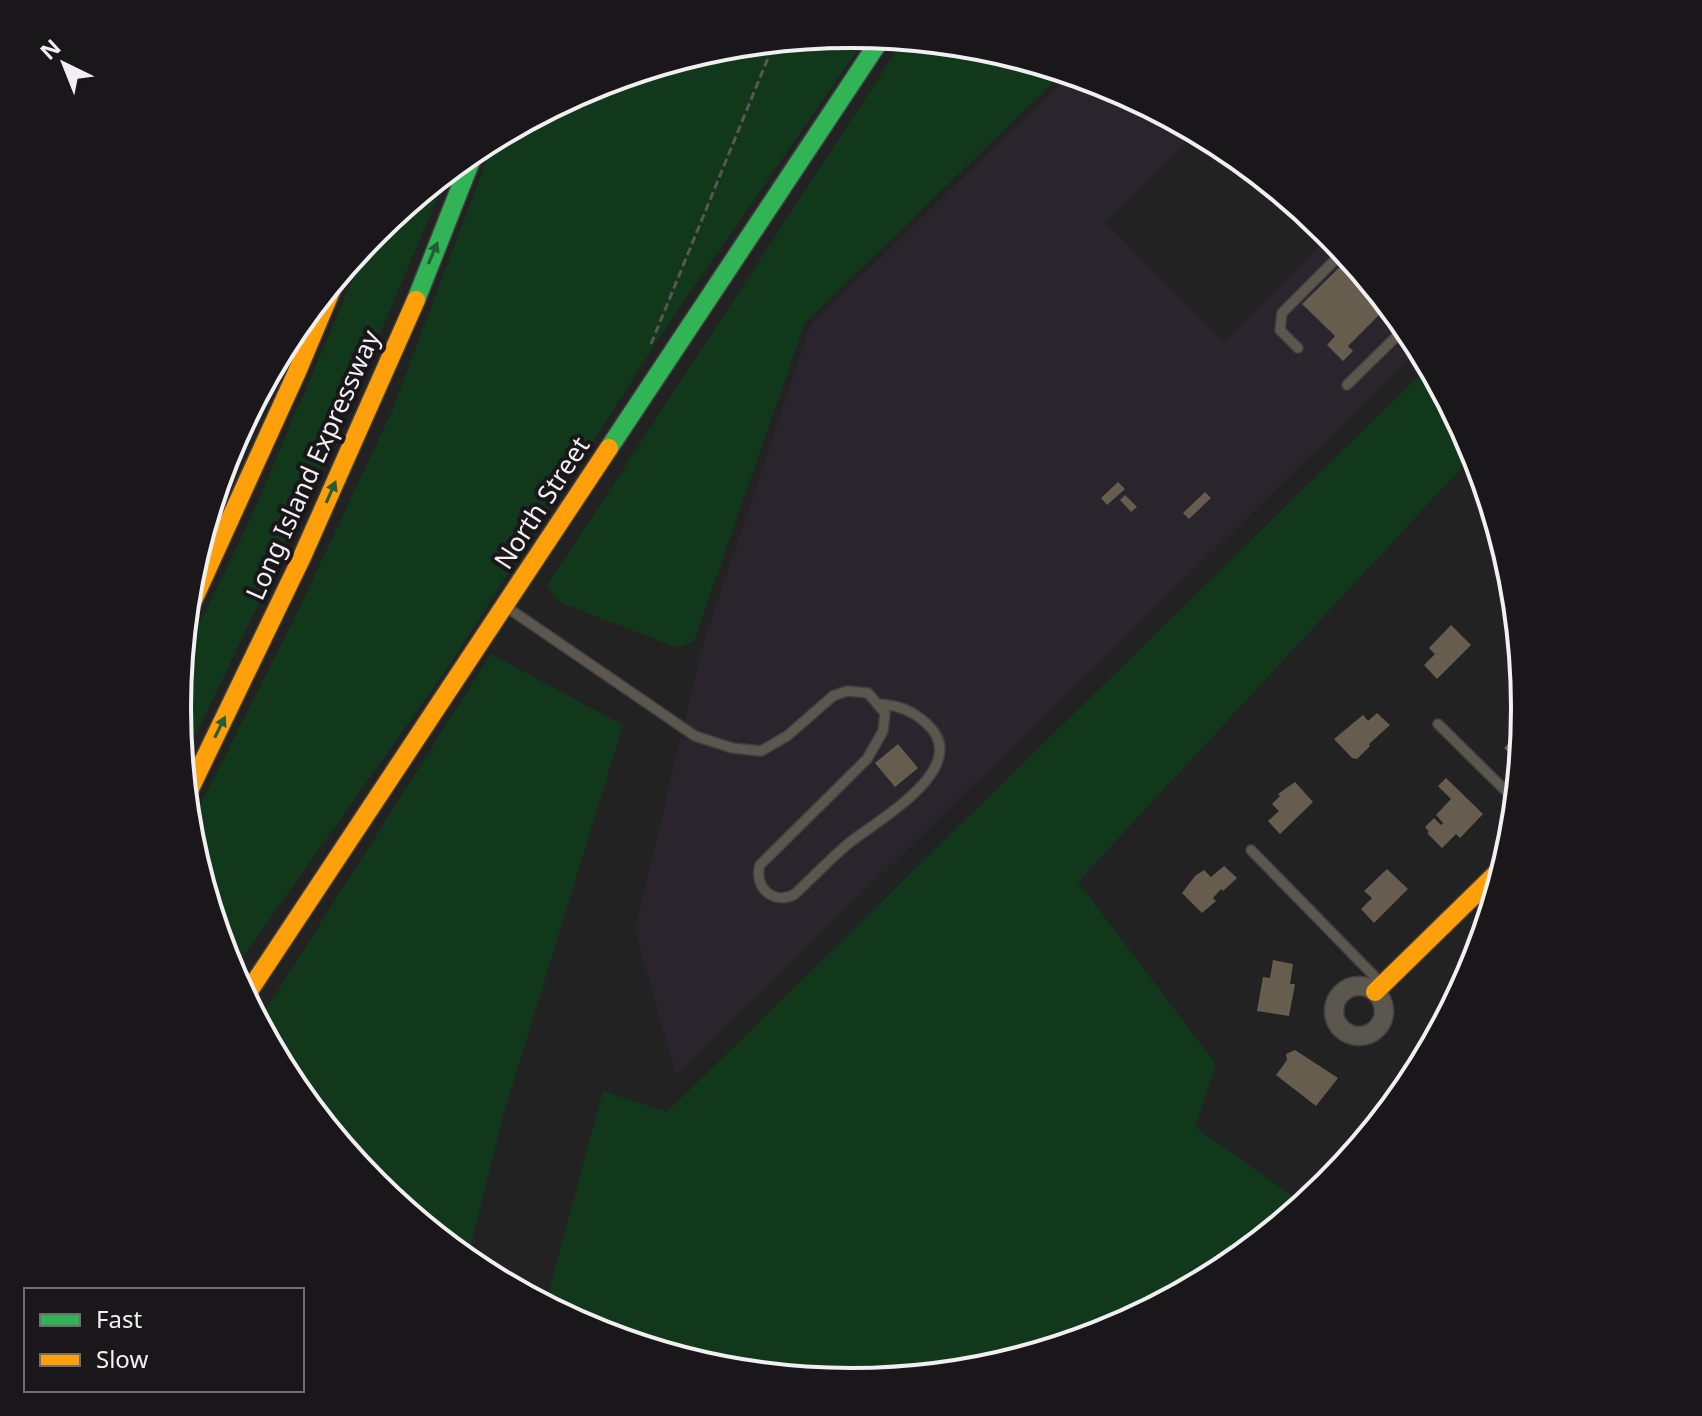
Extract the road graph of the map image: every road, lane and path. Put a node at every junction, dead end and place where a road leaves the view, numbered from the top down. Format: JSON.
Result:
{"nodes":[{"id":1,"x":874,"y":49,"type":"edge"},
{"id":2,"x":770,"y":53,"type":"edge"},
{"id":3,"x":466,"y":172,"type":"edge"},
{"id":4,"x":1335,"y":260,"type":"edge"},
{"id":5,"x":322,"y":314,"type":"edge"},
{"id":6,"x":1397,"y":336,"type":"edge"},
{"id":7,"x":1298,"y":348,"type":"dead end"},
{"id":8,"x":646,"y":357,"type":"dead end"},
{"id":9,"x":1347,"y":385,"type":"dead end"},
{"id":10,"x":205,"y":574,"type":"edge"},
{"id":11,"x":505,"y":606,"type":"junction"},
{"id":12,"x":878,"y":704,"type":"junction"},
{"id":13,"x":1438,"y":724,"type":"dead end"},
{"id":14,"x":195,"y":778,"type":"edge"},
{"id":15,"x":1505,"y":791,"type":"edge"},
{"id":16,"x":1251,"y":850,"type":"dead end"},
{"id":17,"x":1488,"y":881,"type":"edge"},
{"id":18,"x":252,"y":986,"type":"edge"},
{"id":19,"x":1378,"y":988,"type":"joint"}],
"edges":[{"from":1,"to":11,"type":"main road","name":"North Street"},
{"from":2,"to":8,"type":"path"},
{"from":14,"to":3,"type":"main road","name":"Long Island Expressway","one_way":true},
{"from":4,"to":7,"type":"lane"},
{"from":5,"to":10,"type":"main road","name":"Long Island Expressway"},
{"from":6,"to":9,"type":"lane"},
{"from":11,"to":12,"type":"lane"},
{"from":11,"to":18,"type":"main road","name":"North Street"},
{"from":12,"to":12,"type":"lane"},
{"from":13,"to":15,"type":"lane"},
{"from":16,"to":19,"type":"lane"},
{"from":17,"to":19,"type":"main road"}]}
